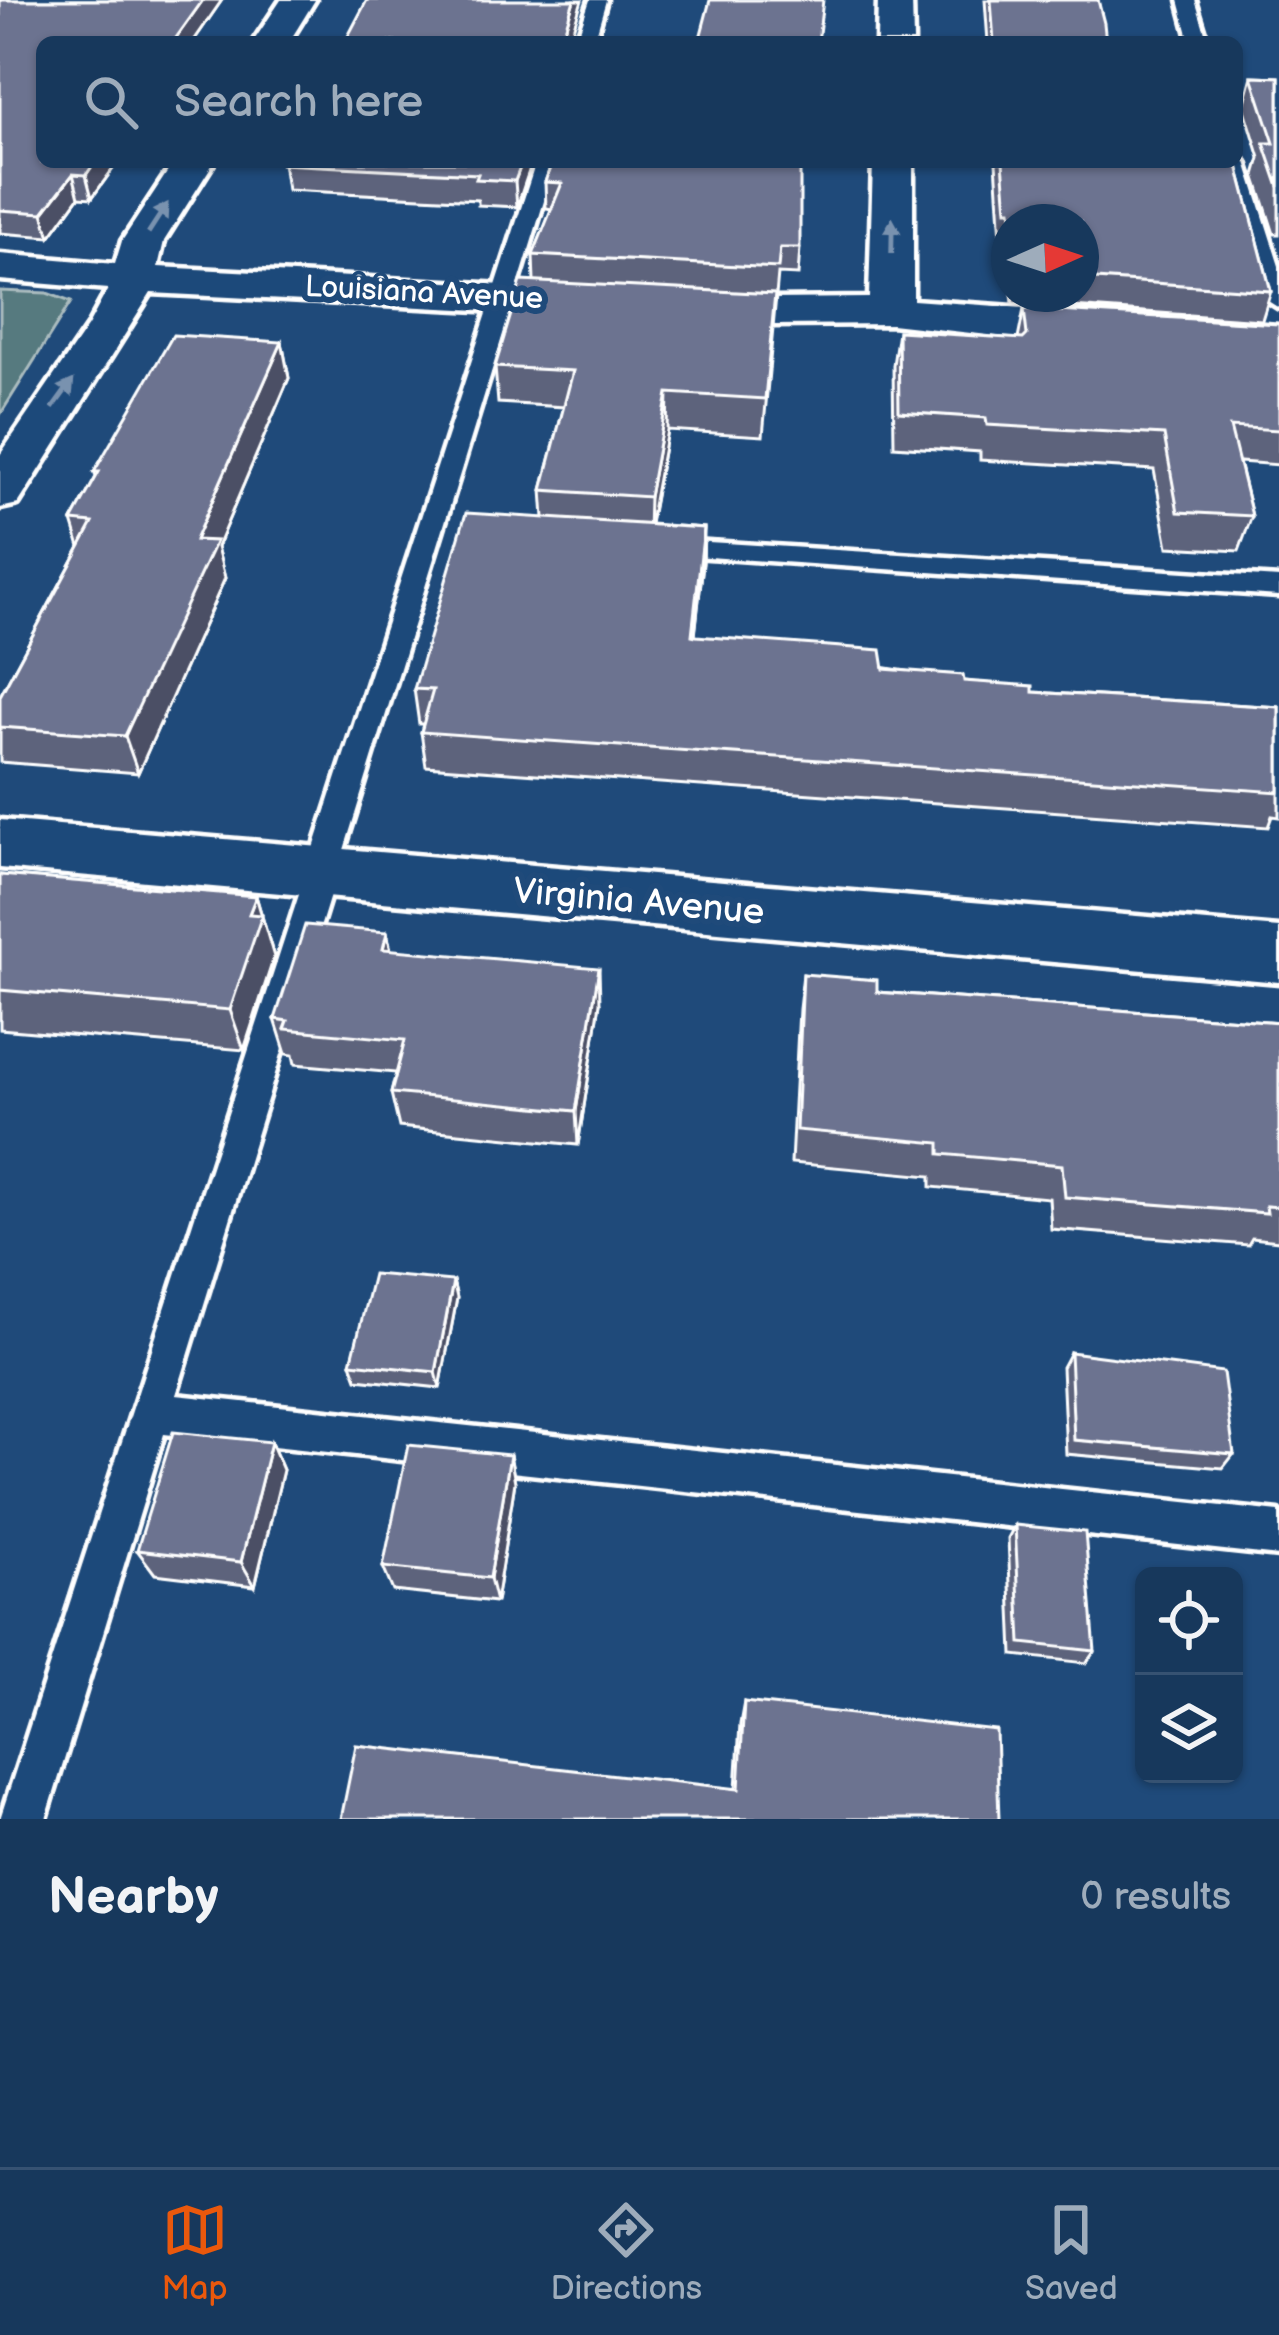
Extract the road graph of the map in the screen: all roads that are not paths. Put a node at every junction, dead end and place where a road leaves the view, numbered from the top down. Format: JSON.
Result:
{"nodes":[{"id":1,"x":298,"y":0,"type":"edge"},
{"id":2,"x":598,"y":0,"type":"edge"},
{"id":3,"x":895,"y":0,"type":"edge"},
{"id":4,"x":1186,"y":0,"type":"edge"},
{"id":5,"x":276,"y":36,"type":"edge"},
{"id":6,"x":586,"y":36,"type":"edge"},
{"id":7,"x":895,"y":36,"type":"edge"},
{"id":8,"x":1197,"y":36,"type":"edge"},
{"id":9,"x":190,"y":168,"type":"edge"},
{"id":10,"x":544,"y":168,"type":"edge"},
{"id":11,"x":893,"y":168,"type":"edge"},
{"id":12,"x":1238,"y":168,"type":"edge"},
{"id":13,"x":0,"y":267,"type":"edge"},
{"id":14,"x":131,"y":278,"type":"junction"},
{"id":15,"x":503,"y":297,"type":"junction"},
{"id":16,"x":1279,"y":301,"type":"edge"},
{"id":17,"x":891,"y":310,"type":"junction"},
{"id":18,"x":1279,"y":340,"type":"edge"},
{"id":19,"x":0,"y":493,"type":"edge"},
{"id":20,"x":643,"y":546,"type":"edge"},
{"id":21,"x":1279,"y":587,"type":"edge"},
{"id":22,"x":0,"y":844,"type":"edge"},
{"id":23,"x":324,"y":874,"type":"junction"},
{"id":24,"x":1279,"y":955,"type":"edge"},
{"id":25,"x":149,"y":1412,"type":"junction"},
{"id":26,"x":1279,"y":1534,"type":"edge"},
{"id":27,"x":21,"y":1819,"type":"edge"}],
"edges":[{"from":1,"to":5,"type":"street"},
{"from":2,"to":6,"type":"lane"},
{"from":3,"to":7,"type":"street"},
{"from":4,"to":8,"type":"lane"},
{"from":14,"to":9,"type":"street","one_way":true},
{"from":10,"to":15,"type":"lane"},
{"from":17,"to":11,"type":"street","one_way":true},
{"from":12,"to":16,"type":"lane"},
{"from":13,"to":14,"type":"street","name":"Louisiana Avenue"},
{"from":14,"to":15,"type":"street","name":"Louisiana Avenue"},
{"from":19,"to":14,"type":"street","one_way":true},
{"from":15,"to":17,"type":"street","name":"Louisiana Avenue"},
{"from":15,"to":23,"type":"lane"},
{"from":17,"to":18,"type":"street","name":"Louisiana Avenue"},
{"from":20,"to":21,"type":"lane"},
{"from":22,"to":23,"type":"street","name":"Virginia Avenue"},
{"from":23,"to":24,"type":"street","name":"Virginia Avenue"},
{"from":23,"to":25,"type":"lane"},
{"from":25,"to":26,"type":"lane"},
{"from":25,"to":27,"type":"lane"}]}
